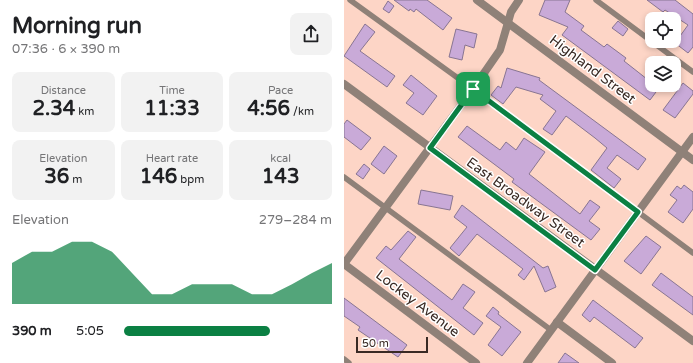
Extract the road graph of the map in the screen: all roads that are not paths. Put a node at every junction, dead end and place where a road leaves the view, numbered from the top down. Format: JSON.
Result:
{"nodes":[{"id":1,"x":350,"y":0,"type":"edge"},
{"id":2,"x":477,"y":0,"type":"edge"},
{"id":3,"x":519,"y":0,"type":"edge"},
{"id":4,"x":596,"y":0,"type":"edge"},
{"id":5,"x":508,"y":23,"type":"junction"},
{"id":6,"x":693,"y":72,"type":"edge"},
{"id":7,"x":344,"y":84,"type":"edge"},
{"id":8,"x":473,"y":89,"type":"junction"},
{"id":9,"x":693,"y":137,"type":"edge"},
{"id":10,"x":430,"y":148,"type":"junction"},
{"id":11,"x":682,"y":152,"type":"junction"},
{"id":12,"x":693,"y":160,"type":"edge"},
{"id":13,"x":344,"y":177,"type":"edge"},
{"id":14,"x":386,"y":207,"type":"junction"},
{"id":15,"x":638,"y":212,"type":"junction"},
{"id":16,"x":693,"y":253,"type":"edge"},
{"id":17,"x":344,"y":264,"type":"edge"},
{"id":18,"x":595,"y":270,"type":"junction"},
{"id":19,"x":557,"y":322,"type":"junction"},
{"id":20,"x":551,"y":330,"type":"junction"},
{"id":21,"x":693,"y":341,"type":"edge"},
{"id":22,"x":344,"y":360,"type":"edge"},
{"id":23,"x":349,"y":363,"type":"edge"},
{"id":24,"x":476,"y":363,"type":"edge"},
{"id":25,"x":527,"y":363,"type":"edge"},
{"id":26,"x":612,"y":363,"type":"edge"}],
"edges":[{"from":1,"to":8,"type":"lane"},
{"from":2,"to":5,"type":"street","name":"Highland Street"},
{"from":3,"to":5,"type":"street"},
{"from":4,"to":6,"type":"lane"},
{"from":5,"to":8,"type":"street"},
{"from":5,"to":11,"type":"street","name":"Highland Street"},
{"from":7,"to":10,"type":"street","name":"East Broadway Street"},
{"from":8,"to":10,"type":"street"},
{"from":8,"to":15,"type":"lane"},
{"from":9,"to":11,"type":"street"},
{"from":10,"to":14,"type":"street"},
{"from":10,"to":18,"type":"street","name":"East Broadway Street"},
{"from":11,"to":12,"type":"street","name":"Highland Street"},
{"from":11,"to":15,"type":"street"},
{"from":13,"to":14,"type":"lane"},
{"from":14,"to":17,"type":"street"},
{"from":14,"to":20,"type":"lane"},
{"from":15,"to":16,"type":"lane"},
{"from":15,"to":18,"type":"street"},
{"from":17,"to":24,"type":"street","name":"Lockey Avenue"},
{"from":18,"to":19,"type":"street"},
{"from":18,"to":21,"type":"street","name":"East Broadway Street"},
{"from":19,"to":20,"type":"street"},
{"from":19,"to":26,"type":"street"},
{"from":20,"to":25,"type":"street"},
{"from":22,"to":23,"type":"lane"}]}
